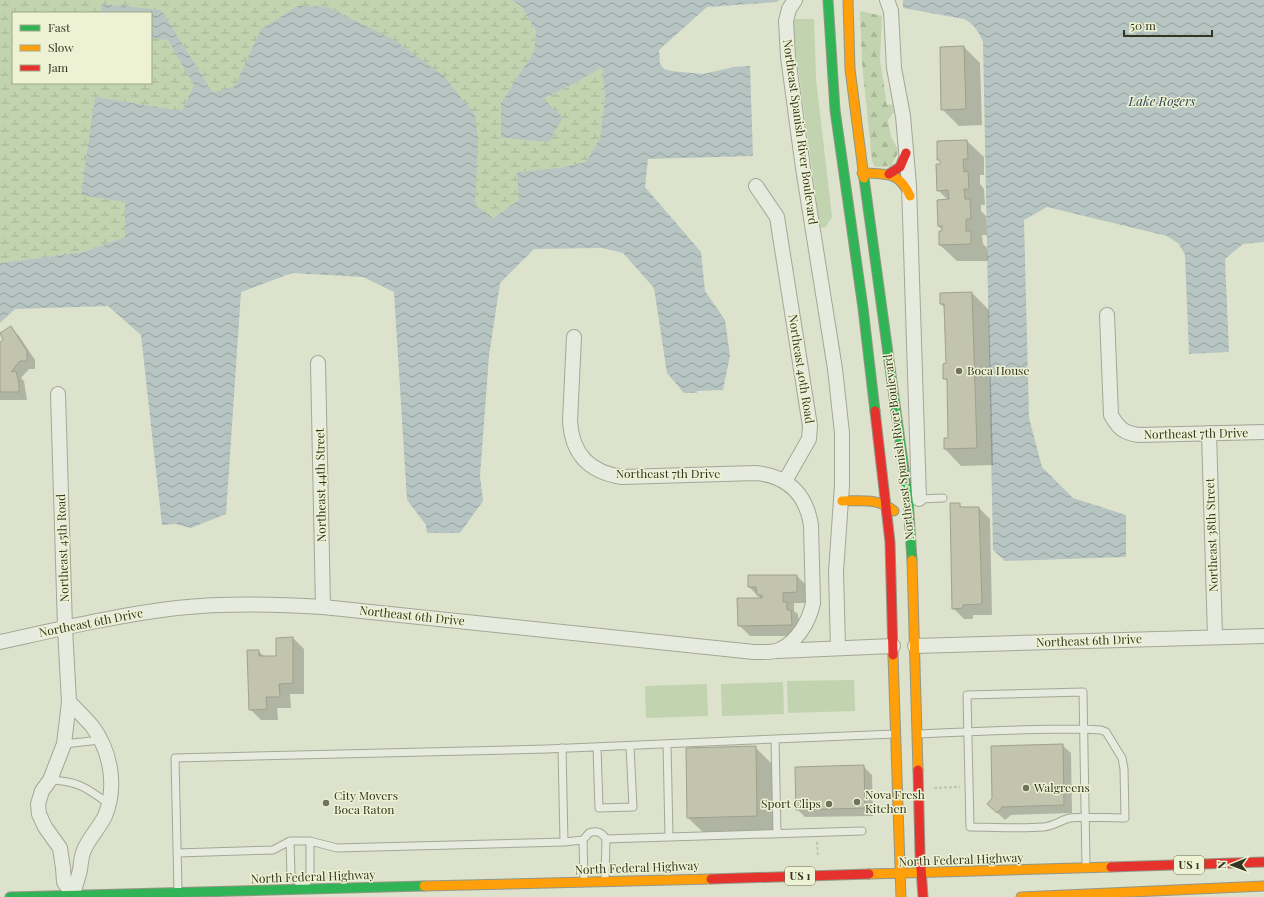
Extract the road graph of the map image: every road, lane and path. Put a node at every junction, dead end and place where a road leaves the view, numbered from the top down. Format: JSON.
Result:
{"nodes":[{"id":1,"x":795,"y":0,"type":"edge"},
{"id":2,"x":828,"y":0,"type":"edge"},
{"id":3,"x":848,"y":0,"type":"edge"},
{"id":4,"x":887,"y":0,"type":"edge"},
{"id":5,"x":906,"y":153,"type":"junction"},
{"id":6,"x":862,"y":173,"type":"junction"},
{"id":7,"x":889,"y":174,"type":"junction"},
{"id":8,"x":756,"y":186,"type":"dead end"},
{"id":9,"x":910,"y":196,"type":"junction"},
{"id":10,"x":1107,"y":315,"type":"dead end"},
{"id":11,"x":574,"y":337,"type":"dead end"},
{"id":12,"x":318,"y":363,"type":"dead end"},
{"id":13,"x":58,"y":394,"type":"dead end"},
{"id":14,"x":873,"y":402,"type":"junction"},
{"id":15,"x":1264,"y":432,"type":"edge"},
{"id":16,"x":1209,"y":433,"type":"junction"},
{"id":17,"x":892,"y":479,"type":"dead end"},
{"id":18,"x":785,"y":481,"type":"junction"},
{"id":19,"x":896,"y":488,"type":"dead end"},
{"id":20,"x":943,"y":498,"type":"dead end"},
{"id":21,"x":842,"y":501,"type":"junction"},
{"id":22,"x":915,"y":501,"type":"junction"},
{"id":23,"x":886,"y":504,"type":"junction"},
{"id":24,"x":920,"y":535,"type":"dead end"},
{"id":25,"x":913,"y":580,"type":"junction"},
{"id":26,"x":323,"y":607,"type":"junction"},
{"id":27,"x":65,"y":628,"type":"junction"},
{"id":28,"x":1264,"y":636,"type":"edge"},
{"id":29,"x":1215,"y":637,"type":"junction"},
{"id":30,"x":0,"y":642,"type":"edge"},
{"id":31,"x":893,"y":646,"type":"junction"},
{"id":32,"x":915,"y":646,"type":"junction"},
{"id":33,"x":838,"y":648,"type":"junction"},
{"id":34,"x":778,"y":651,"type":"junction"},
{"id":35,"x":69,"y":702,"type":"junction"},
{"id":36,"x":1083,"y":729,"type":"junction"},
{"id":37,"x":968,"y":731,"type":"junction"},
{"id":38,"x":895,"y":734,"type":"junction"},
{"id":39,"x":917,"y":734,"type":"junction"},
{"id":40,"x":775,"y":739,"type":"junction"},
{"id":41,"x":100,"y":740,"type":"junction"},
{"id":42,"x":64,"y":744,"type":"junction"},
{"id":43,"x":667,"y":744,"type":"junction"},
{"id":44,"x":630,"y":746,"type":"junction"},
{"id":45,"x":597,"y":747,"type":"junction"},
{"id":46,"x":562,"y":748,"type":"junction"},
{"id":47,"x":50,"y":780,"type":"junction"},
{"id":48,"x":969,"y":787,"type":"junction"},
{"id":49,"x":934,"y":788,"type":"dead end"},
{"id":50,"x":109,"y":804,"type":"junction"},
{"id":51,"x":1085,"y":818,"type":"junction"},
{"id":52,"x":862,"y":831,"type":"dead end"},
{"id":53,"x":817,"y":832,"type":"junction"},
{"id":54,"x":778,"y":833,"type":"junction"},
{"id":55,"x":669,"y":836,"type":"junction"},
{"id":56,"x":606,"y":838,"type":"junction"},
{"id":57,"x":310,"y":840,"type":"junction"},
{"id":58,"x":584,"y":840,"type":"junction"},
{"id":59,"x":290,"y":841,"type":"junction"},
{"id":60,"x":564,"y":842,"type":"junction"},
{"id":61,"x":177,"y":853,"type":"junction"},
{"id":62,"x":818,"y":857,"type":"dead end"},
{"id":63,"x":1264,"y":862,"type":"edge"},
{"id":64,"x":1224,"y":864,"type":"junction"},
{"id":65,"x":1086,"y":868,"type":"junction"},
{"id":66,"x":900,"y":873,"type":"junction"},
{"id":67,"x":921,"y":873,"type":"junction"},
{"id":68,"x":647,"y":880,"type":"junction"},
{"id":69,"x":605,"y":881,"type":"junction"},
{"id":70,"x":584,"y":882,"type":"junction"},
{"id":71,"x":1264,"y":886,"type":"edge"},
{"id":72,"x":597,"y":891,"type":"dead end"},
{"id":73,"x":619,"y":891,"type":"dead end"},
{"id":74,"x":178,"y":892,"type":"junction"},
{"id":75,"x":1225,"y":892,"type":"edge"},
{"id":76,"x":304,"y":893,"type":"edge"},
{"id":77,"x":73,"y":896,"type":"edge"},
{"id":78,"x":1064,"y":896,"type":"edge"},
{"id":79,"x":10,"y":897,"type":"edge"},
{"id":80,"x":901,"y":897,"type":"edge"},
{"id":81,"x":923,"y":897,"type":"edge"},
{"id":82,"x":1022,"y":897,"type":"edge"}],
"edges":[{"from":1,"to":21,"type":"street","name":"Northeast Spanish River Boulevard"},
{"from":2,"to":14,"type":"main road","name":"Northeast Spanish River Boulevard"},
{"from":3,"to":6,"type":"main road","name":"Northeast Spanish River Boulevard"},
{"from":4,"to":5,"type":"street","name":"Northeast Spanish River Boulevard"},
{"from":5,"to":7,"type":"main road"},
{"from":5,"to":9,"type":"street","name":"Northeast Spanish River Boulevard"},
{"from":6,"to":7,"type":"main road"},
{"from":6,"to":22,"type":"main road","name":"Northeast Spanish River Boulevard"},
{"from":7,"to":9,"type":"main road"},
{"from":8,"to":18,"type":"street","name":"Northeast 40th Road"},
{"from":9,"to":22,"type":"street","name":"Northeast Spanish River Boulevard"},
{"from":10,"to":16,"type":"street","name":"Northeast 7th Drive"},
{"from":11,"to":18,"type":"street","name":"Northeast 7th Drive"},
{"from":12,"to":26,"type":"street","name":"Northeast 44th Street"},
{"from":13,"to":27,"type":"street","name":"Northeast 45th Road"},
{"from":14,"to":17,"type":"main road"},
{"from":14,"to":23,"type":"main road","name":"Northeast Spanish River Boulevard"},
{"from":15,"to":16,"type":"street","name":"Northeast 7th Drive"},
{"from":16,"to":29,"type":"street","name":"Northeast 38th Street"},
{"from":18,"to":34,"type":"street"},
{"from":19,"to":22,"type":"main road"},
{"from":20,"to":22,"type":"lane"},
{"from":21,"to":23,"type":"main road"},
{"from":21,"to":33,"type":"street","name":"Northeast Spanish River Boulevard"},
{"from":22,"to":25,"type":"main road","name":"Northeast Spanish River Boulevard"},
{"from":23,"to":25,"type":"main road"},
{"from":23,"to":31,"type":"main road","name":"Northeast Spanish River Boulevard"},
{"from":24,"to":25,"type":"main road"},
{"from":25,"to":32,"type":"main road","name":"Northeast Spanish River Boulevard"},
{"from":26,"to":27,"type":"street","name":"Northeast 6th Drive"},
{"from":26,"to":34,"type":"street","name":"Northeast 6th Drive"},
{"from":27,"to":30,"type":"street","name":"Northeast 6th Drive"},
{"from":27,"to":35,"type":"street","name":"Northeast 45th Road"},
{"from":28,"to":29,"type":"street","name":"Northeast 6th Drive"},
{"from":29,"to":32,"type":"street","name":"Northeast 6th Drive"},
{"from":31,"to":33,"type":"street","name":"Northeast 6th Drive"},
{"from":31,"to":38,"type":"main road","name":"Northeast Spanish River Boulevard"},
{"from":32,"to":39,"type":"main road","name":"Northeast Spanish River Boulevard"},
{"from":33,"to":34,"type":"street","name":"Northeast 6th Drive"},
{"from":35,"to":41,"type":"street"},
{"from":35,"to":42,"type":"street","name":"Northeast 45th Road"},
{"from":36,"to":37,"type":"lane"},
{"from":36,"to":37,"type":"lane"},
{"from":36,"to":51,"type":"lane"},
{"from":36,"to":51,"type":"lane"},
{"from":37,"to":39,"type":"lane"},
{"from":37,"to":48,"type":"lane"},
{"from":38,"to":40,"type":"lane"},
{"from":38,"to":66,"type":"main road","name":"Northeast Spanish River Boulevard"},
{"from":39,"to":67,"type":"main road","name":"Northeast Spanish River Boulevard"},
{"from":40,"to":43,"type":"lane"},
{"from":40,"to":54,"type":"lane"},
{"from":41,"to":42,"type":"lane"},
{"from":41,"to":50,"type":"street"},
{"from":42,"to":47,"type":"street","name":"Northeast 45th Road"},
{"from":43,"to":44,"type":"lane"},
{"from":43,"to":55,"type":"lane"},
{"from":44,"to":45,"type":"lane"},
{"from":44,"to":45,"type":"lane"},
{"from":45,"to":46,"type":"lane"},
{"from":46,"to":60,"type":"lane"},
{"from":46,"to":61,"type":"lane"},
{"from":47,"to":50,"type":"lane"},
{"from":47,"to":77,"type":"street","name":"Northeast 45th Road"},
{"from":48,"to":49,"type":"path"},
{"from":48,"to":51,"type":"lane"},
{"from":50,"to":77,"type":"street"},
{"from":51,"to":65,"type":"lane"},
{"from":52,"to":53,"type":"lane"},
{"from":53,"to":54,"type":"lane"},
{"from":53,"to":62,"type":"path"},
{"from":54,"to":55,"type":"lane"},
{"from":55,"to":56,"type":"lane"},
{"from":56,"to":58,"type":"lane"},
{"from":56,"to":69,"type":"lane"},
{"from":57,"to":59,"type":"lane"},
{"from":57,"to":60,"type":"lane"},
{"from":57,"to":76,"type":"lane"},
{"from":58,"to":60,"type":"lane"},
{"from":58,"to":70,"type":"lane"},
{"from":59,"to":61,"type":"lane"},
{"from":59,"to":76,"type":"lane"},
{"from":61,"to":74,"type":"lane"},
{"from":63,"to":64,"type":"main road","name":"North Federal Highway","number":"US 1"},
{"from":64,"to":65,"type":"main road","name":"North Federal Highway","number":"US 1"},
{"from":64,"to":75,"type":"street"},
{"from":65,"to":67,"type":"main road","name":"North Federal Highway","number":"US 1"},
{"from":66,"to":67,"type":"main road","name":"North Federal Highway","number":"US 1"},
{"from":66,"to":68,"type":"main road","name":"North Federal Highway","number":"US 1"},
{"from":66,"to":80,"type":"main road","name":"Northeast Spanish River Boulevard"},
{"from":67,"to":81,"type":"main road","name":"Northeast Spanish River Boulevard"},
{"from":68,"to":69,"type":"main road","name":"North Federal Highway","number":"US 1"},
{"from":68,"to":73,"type":"main road"},
{"from":69,"to":70,"type":"main road","name":"North Federal Highway","number":"US 1"},
{"from":69,"to":72,"type":"main road"},
{"from":70,"to":76,"type":"main road","name":"North Federal Highway","number":"US 1"},
{"from":71,"to":75,"type":"main road","number":"US 1"},
{"from":74,"to":76,"type":"main road","name":"North Federal Highway","number":"US 1"},
{"from":74,"to":77,"type":"main road","name":"North Federal Highway","number":"US 1"},
{"from":75,"to":78,"type":"main road","number":"US 1"},
{"from":77,"to":79,"type":"main road","name":"North Federal Highway","number":"US 1"},
{"from":78,"to":82,"type":"main road","number":"US 1"}]}
